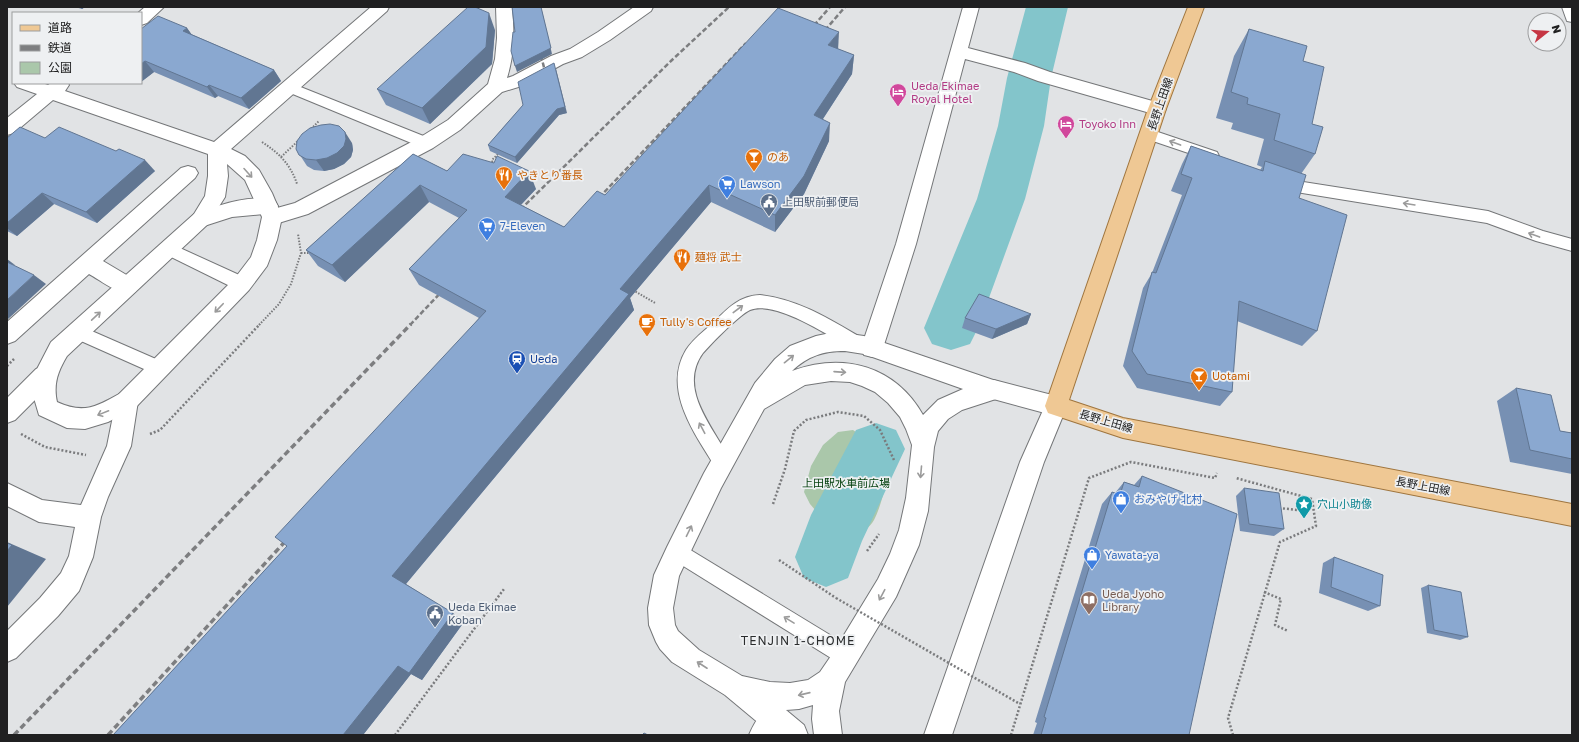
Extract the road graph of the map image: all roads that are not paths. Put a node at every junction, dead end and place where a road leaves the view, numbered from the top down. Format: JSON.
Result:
{"nodes":[{"id":1,"x":156,"y":7,"type":"edge"},
{"id":2,"x":381,"y":7,"type":"edge"},
{"id":3,"x":504,"y":7,"type":"edge"},
{"id":4,"x":645,"y":7,"type":"edge"},
{"id":5,"x":971,"y":7,"type":"edge"},
{"id":6,"x":1196,"y":7,"type":"edge"},
{"id":7,"x":1568,"y":7,"type":"edge"},
{"id":8,"x":142,"y":18,"type":"edge"},
{"id":9,"x":1572,"y":18,"type":"edge"},
{"id":10,"x":958,"y":51,"type":"junction"},
{"id":11,"x":32,"y":84,"type":"edge"},
{"id":12,"x":57,"y":87,"type":"edge"},
{"id":13,"x":288,"y":87,"type":"junction"},
{"id":14,"x":496,"y":87,"type":"junction"},
{"id":15,"x":1157,"y":109,"type":"junction"},
{"id":16,"x":7,"y":128,"type":"edge"},
{"id":17,"x":1150,"y":134,"type":"junction"},
{"id":18,"x":426,"y":143,"type":"junction"},
{"id":19,"x":217,"y":150,"type":"junction"},
{"id":20,"x":1224,"y":160,"type":"edge"},
{"id":21,"x":188,"y":173,"type":"dead end"},
{"id":22,"x":1267,"y":176,"type":"edge"},
{"id":23,"x":270,"y":211,"type":"junction"},
{"id":24,"x":201,"y":219,"type":"junction"},
{"id":25,"x":1572,"y":245,"type":"edge"},
{"id":26,"x":169,"y":249,"type":"junction"},
{"id":27,"x":88,"y":263,"type":"junction"},
{"id":28,"x":242,"y":284,"type":"junction"},
{"id":29,"x":128,"y":286,"type":"junction"},
{"id":30,"x":78,"y":332,"type":"junction"},
{"id":31,"x":7,"y":335,"type":"edge"},
{"id":32,"x":863,"y":345,"type":"junction"},
{"id":33,"x":159,"y":368,"type":"junction"},
{"id":34,"x":929,"y":368,"type":"junction"},
{"id":35,"x":44,"y":376,"type":"junction"},
{"id":36,"x":994,"y":390,"type":"junction"},
{"id":37,"x":127,"y":401,"type":"junction"},
{"id":38,"x":754,"y":406,"type":"junction"},
{"id":39,"x":1056,"y":406,"type":"junction"},
{"id":40,"x":943,"y":410,"type":"junction"},
{"id":41,"x":7,"y":414,"type":"edge"},
{"id":42,"x":924,"y":444,"type":"junction"},
{"id":43,"x":722,"y":462,"type":"junction"},
{"id":44,"x":7,"y":494,"type":"edge"},
{"id":45,"x":1572,"y":515,"type":"edge"},
{"id":46,"x":89,"y":517,"type":"junction"},
{"id":47,"x":678,"y":552,"type":"junction"},
{"id":48,"x":7,"y":648,"type":"edge"},
{"id":49,"x":841,"y":664,"type":"junction"},
{"id":50,"x":734,"y":686,"type":"junction"},
{"id":51,"x":777,"y":730,"type":"edge"},
{"id":52,"x":828,"y":735,"type":"edge"},
{"id":53,"x":938,"y":735,"type":"edge"}],
"edges":[{"from":1,"to":8,"type":"street"},
{"from":2,"to":13,"type":"street"},
{"from":3,"to":14,"type":"street"},
{"from":4,"to":14,"type":"street"},
{"from":5,"to":10,"type":"street"},
{"from":6,"to":15,"type":"main road","name":"長野上田線"},
{"from":7,"to":9,"type":"lane"},
{"from":10,"to":15,"type":"street"},
{"from":10,"to":32,"type":"street"},
{"from":11,"to":12,"type":"street"},
{"from":12,"to":16,"type":"street"},
{"from":12,"to":19,"type":"street"},
{"from":13,"to":18,"type":"lane"},
{"from":13,"to":19,"type":"street"},
{"from":14,"to":18,"type":"street"},
{"from":15,"to":17,"type":"main road","name":"長野上田線"},
{"from":20,"to":17,"type":"lane","one_way":true},
{"from":17,"to":39,"type":"main road","name":"長野上田線"},
{"from":18,"to":23,"type":"street"},
{"from":19,"to":23,"type":"street","one_way":true},
{"from":19,"to":24,"type":"street"},
{"from":21,"to":27,"type":"street"},
{"from":25,"to":22,"type":"lane","one_way":true},
{"from":23,"to":24,"type":"street"},
{"from":23,"to":28,"type":"street"},
{"from":24,"to":26,"type":"street"},
{"from":26,"to":28,"type":"lane"},
{"from":26,"to":29,"type":"street"},
{"from":27,"to":29,"type":"street"},
{"from":27,"to":31,"type":"street"},
{"from":28,"to":33,"type":"street","one_way":true},
{"from":30,"to":29,"type":"street","one_way":true},
{"from":30,"to":33,"type":"lane"},
{"from":30,"to":35,"type":"street"},
{"from":32,"to":34,"type":"street"},
{"from":38,"to":32,"type":"street","one_way":true},
{"from":43,"to":32,"type":"lane","one_way":true},
{"from":33,"to":37,"type":"street"},
{"from":34,"to":36,"type":"street"},
{"from":34,"to":40,"type":"street"},
{"from":37,"to":35,"type":"street","one_way":true},
{"from":35,"to":41,"type":"street"},
{"from":36,"to":39,"type":"street"},
{"from":36,"to":40,"type":"street"},
{"from":37,"to":46,"type":"street"},
{"from":38,"to":42,"type":"street","one_way":true},
{"from":38,"to":43,"type":"street"},
{"from":39,"to":45,"type":"main road","name":"長野上田線"},
{"from":39,"to":53,"type":"street"},
{"from":40,"to":42,"type":"street"},
{"from":42,"to":49,"type":"street","one_way":true},
{"from":47,"to":43,"type":"street","one_way":true},
{"from":44,"to":46,"type":"street"},
{"from":46,"to":48,"type":"street"},
{"from":49,"to":47,"type":"lane","one_way":true},
{"from":50,"to":47,"type":"street","one_way":true},
{"from":49,"to":50,"type":"street","one_way":true},
{"from":49,"to":52,"type":"street"},
{"from":50,"to":51,"type":"street"}]}
